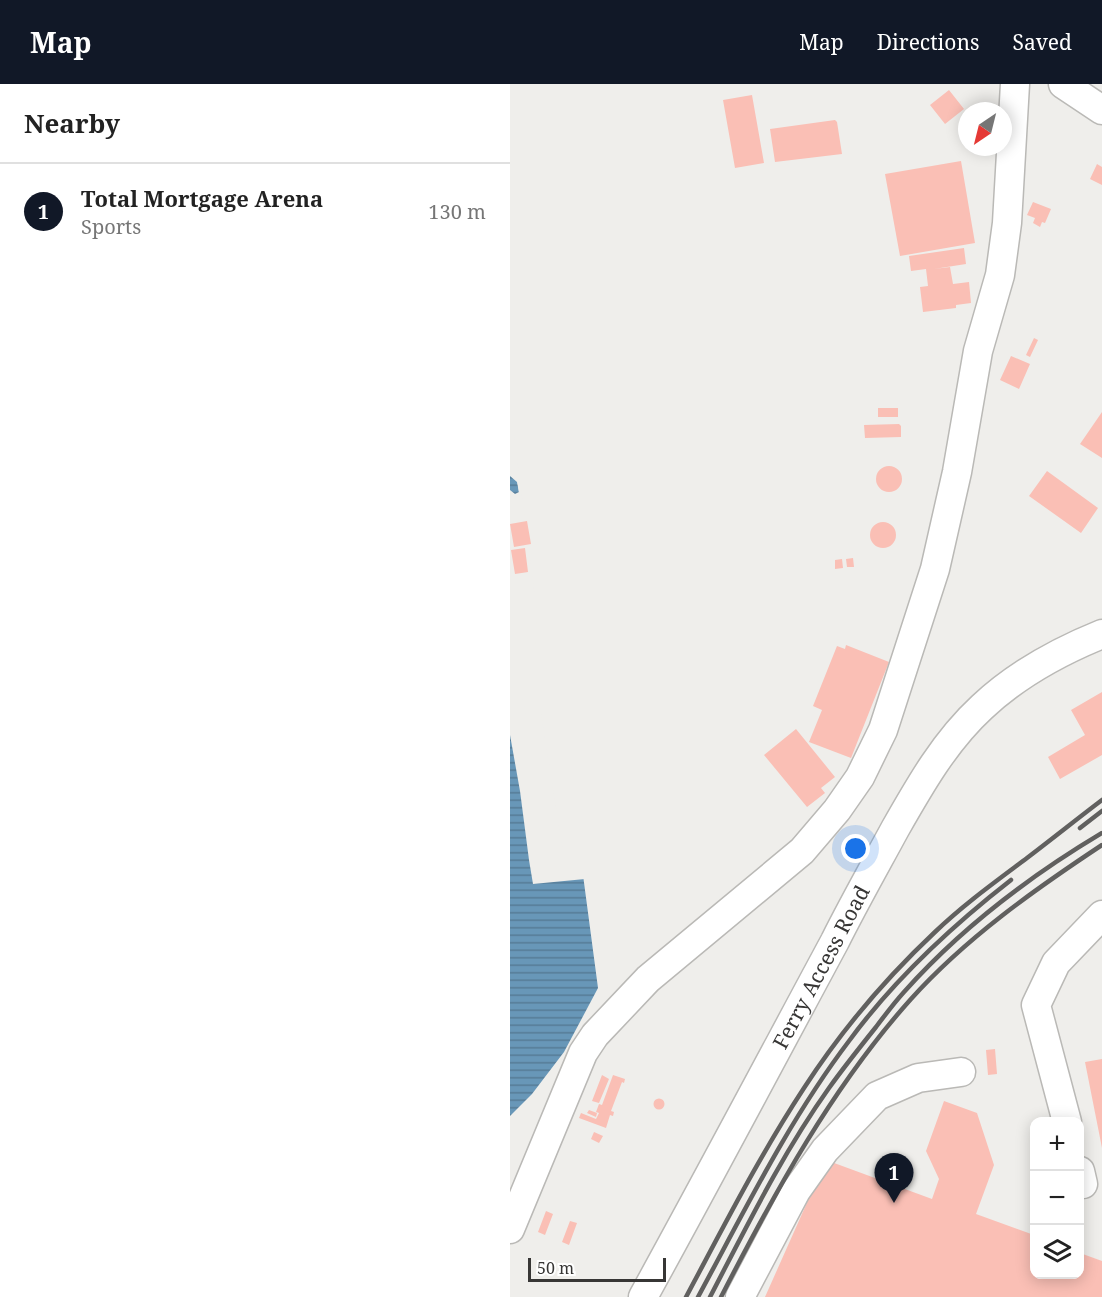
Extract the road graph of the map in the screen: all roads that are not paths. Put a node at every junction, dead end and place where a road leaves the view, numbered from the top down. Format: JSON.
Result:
{"nodes":[{"id":1,"x":1015,"y":84,"type":"edge"},
{"id":2,"x":1063,"y":84,"type":"edge"},
{"id":3,"x":1102,"y":110,"type":"edge"},
{"id":4,"x":1102,"y":634,"type":"edge"},
{"id":5,"x":1102,"y":915,"type":"edge"},
{"id":6,"x":961,"y":1072,"type":"dead end"},
{"id":7,"x":1066,"y":1117,"type":"edge"},
{"id":8,"x":510,"y":1229,"type":"edge"},
{"id":9,"x":643,"y":1297,"type":"edge"},
{"id":10,"x":740,"y":1297,"type":"edge"}],
"edges":[{"from":1,"to":8,"type":"street"},
{"from":2,"to":3,"type":"street"},
{"from":4,"to":9,"type":"street","name":"Ferry Access Road"},
{"from":5,"to":7,"type":"street"},
{"from":6,"to":10,"type":"street"}]}
